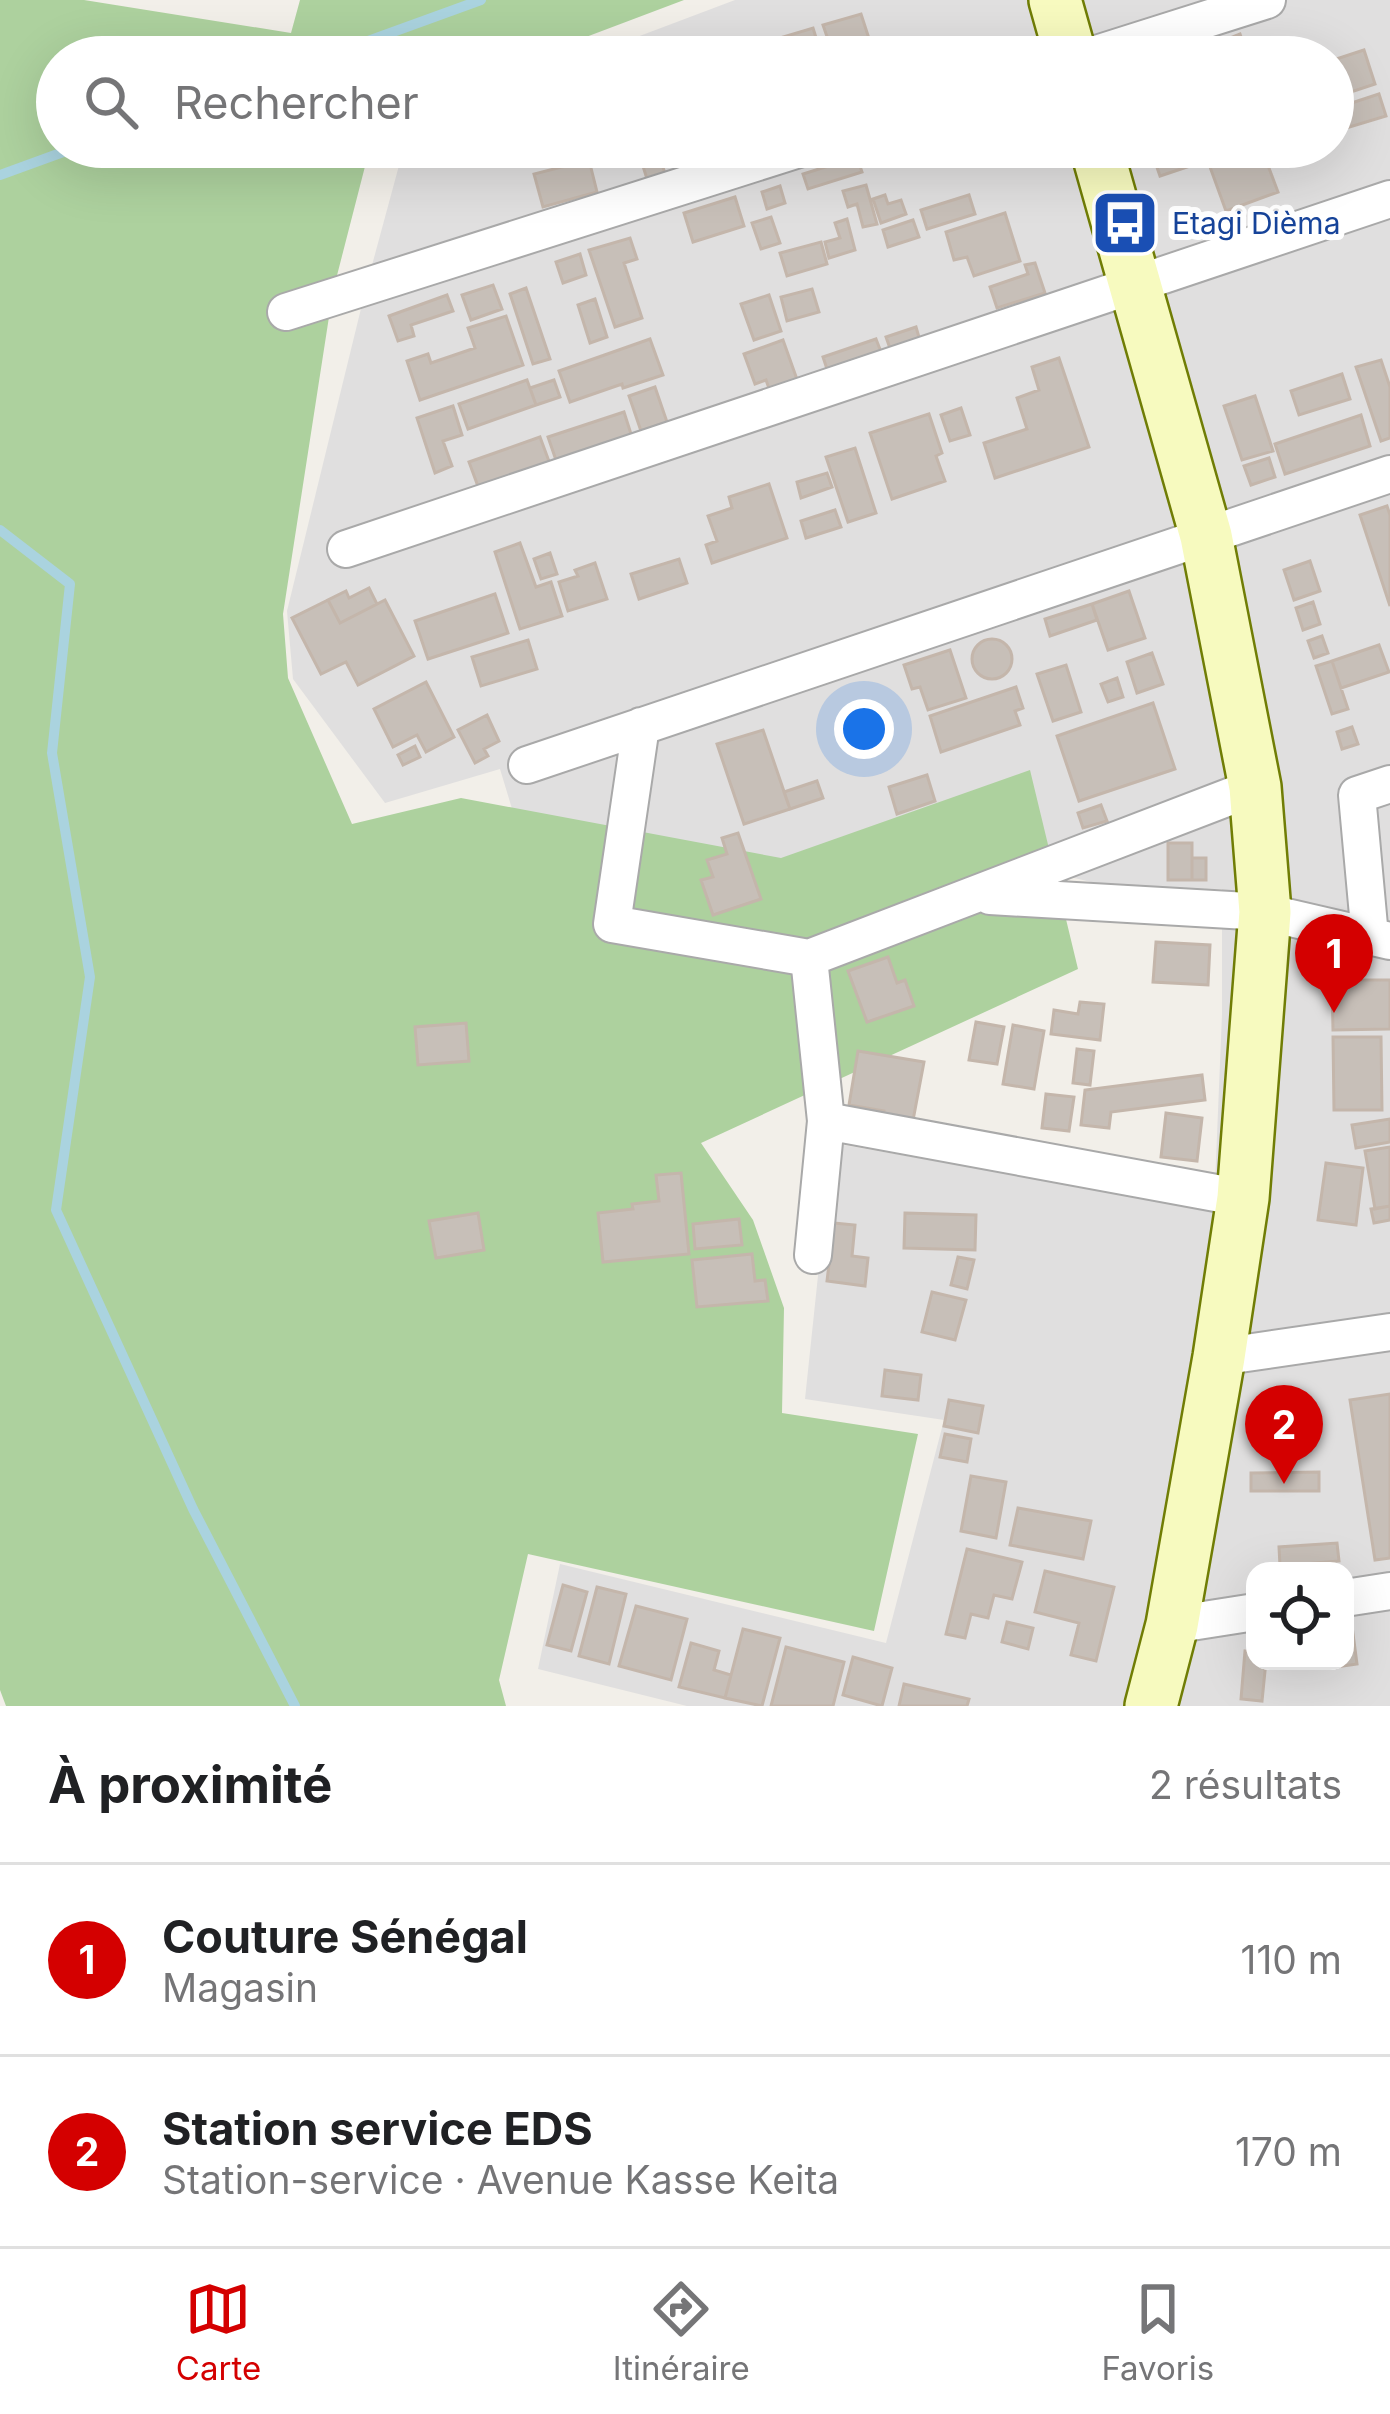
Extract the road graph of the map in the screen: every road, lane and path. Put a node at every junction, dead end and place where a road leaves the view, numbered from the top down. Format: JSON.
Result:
{"nodes":[{"id":1,"x":1054,"y":0,"type":"edge"},
{"id":2,"x":1267,"y":0,"type":"edge"},
{"id":3,"x":1065,"y":36,"type":"edge"},
{"id":4,"x":1154,"y":36,"type":"edge"},
{"id":5,"x":739,"y":168,"type":"edge"},
{"id":6,"x":1102,"y":168,"type":"edge"},
{"id":7,"x":1390,"y":199,"type":"edge"},
{"id":8,"x":1135,"y":284,"type":"junction"},
{"id":9,"x":286,"y":312,"type":"dead end"},
{"id":10,"x":1390,"y":474,"type":"edge"},
{"id":11,"x":1206,"y":536,"type":"junction"},
{"id":12,"x":346,"y":549,"type":"dead end"},
{"id":13,"x":641,"y":726,"type":"junction"},
{"id":14,"x":527,"y":765,"type":"dead end"},
{"id":15,"x":1390,"y":784,"type":"edge"},
{"id":16,"x":1255,"y":787,"type":"junction"},
{"id":17,"x":973,"y":895,"type":"junction"},
{"id":18,"x":1265,"y":912,"type":"junction"},
{"id":19,"x":1380,"y":939,"type":"edge"},
{"id":20,"x":809,"y":958,"type":"junction"},
{"id":21,"x":826,"y":1121,"type":"junction"},
{"id":22,"x":1243,"y":1198,"type":"junction"},
{"id":23,"x":813,"y":1255,"type":"dead end"},
{"id":24,"x":1390,"y":1332,"type":"edge"},
{"id":25,"x":1219,"y":1358,"type":"junction"},
{"id":26,"x":1390,"y":1591,"type":"edge"},
{"id":27,"x":1354,"y":1597,"type":"edge"},
{"id":28,"x":1246,"y":1613,"type":"edge"},
{"id":29,"x":1172,"y":1625,"type":"junction"},
{"id":30,"x":1150,"y":1706,"type":"edge"}],
"edges":[{"from":1,"to":3,"type":"main road"},
{"from":2,"to":4,"type":"street"},
{"from":5,"to":9,"type":"street"},
{"from":6,"to":8,"type":"main road"},
{"from":7,"to":8,"type":"street"},
{"from":8,"to":11,"type":"main road"},
{"from":8,"to":12,"type":"street"},
{"from":10,"to":11,"type":"street"},
{"from":11,"to":13,"type":"street"},
{"from":11,"to":16,"type":"main road"},
{"from":13,"to":14,"type":"street"},
{"from":13,"to":20,"type":"street"},
{"from":15,"to":19,"type":"street"},
{"from":16,"to":17,"type":"street"},
{"from":16,"to":18,"type":"main road"},
{"from":17,"to":18,"type":"street"},
{"from":17,"to":20,"type":"street"},
{"from":18,"to":19,"type":"street"},
{"from":18,"to":22,"type":"main road"},
{"from":20,"to":21,"type":"street"},
{"from":21,"to":22,"type":"street"},
{"from":21,"to":23,"type":"street"},
{"from":22,"to":25,"type":"main road"},
{"from":24,"to":25,"type":"street"},
{"from":25,"to":29,"type":"main road"},
{"from":26,"to":27,"type":"street"},
{"from":28,"to":29,"type":"street"},
{"from":29,"to":30,"type":"main road"}]}
